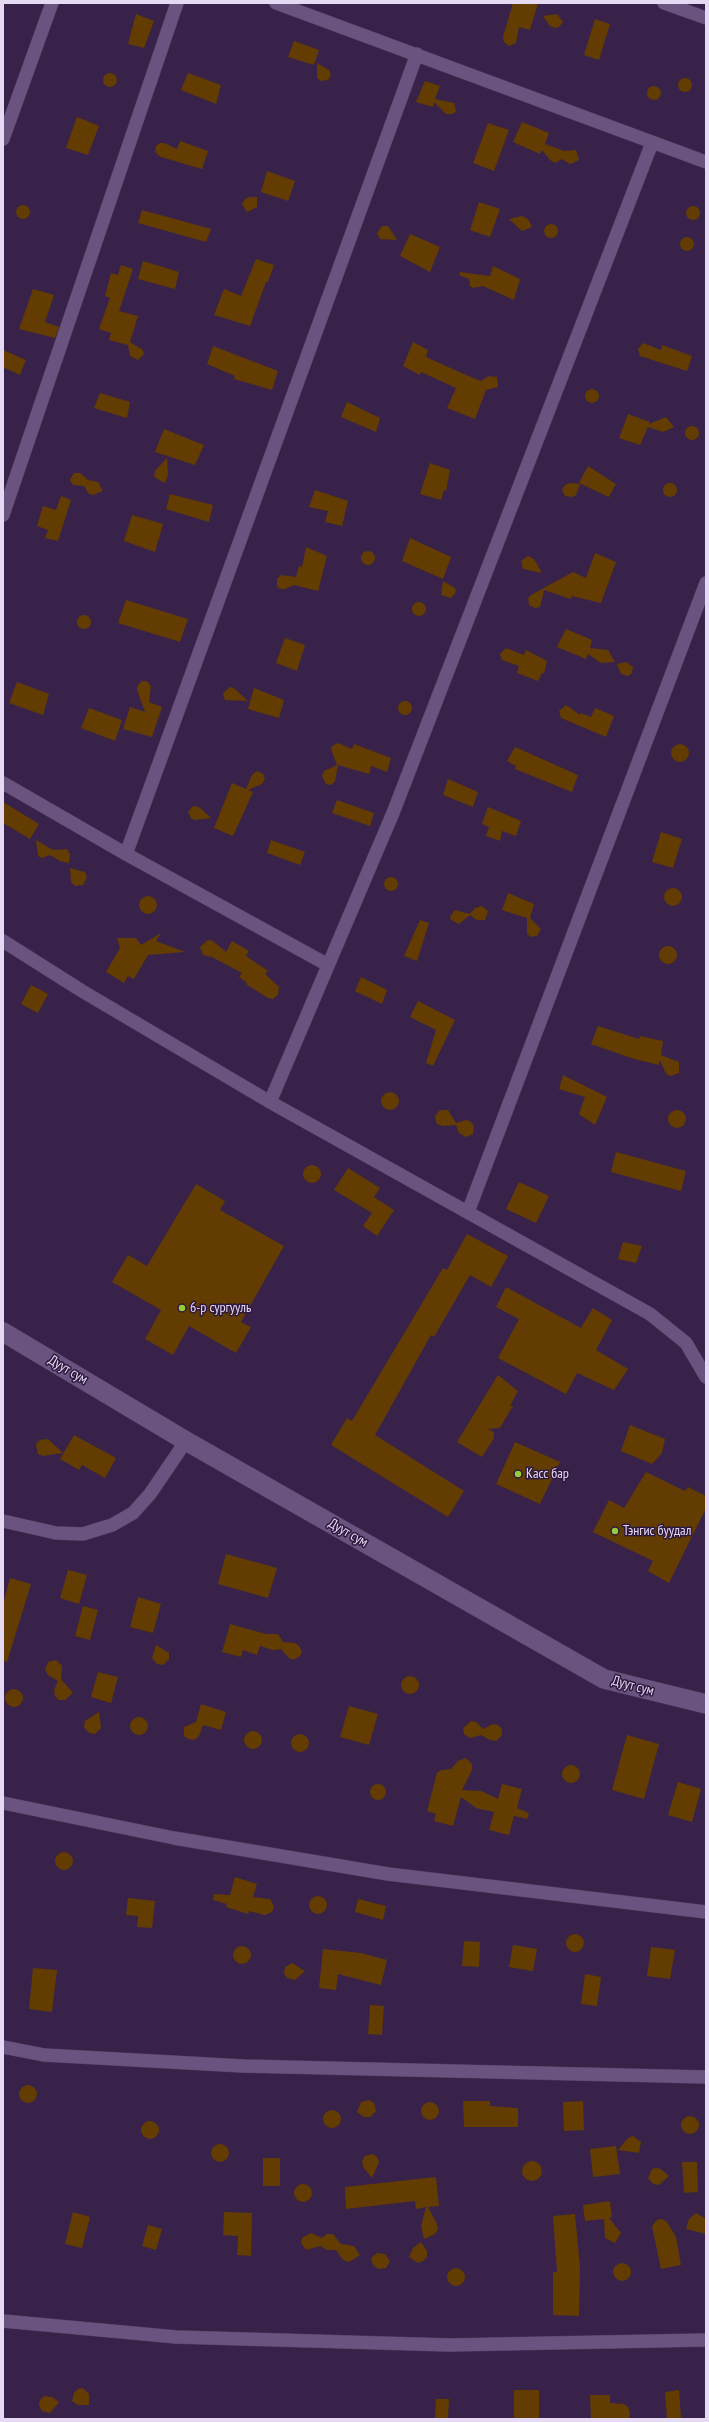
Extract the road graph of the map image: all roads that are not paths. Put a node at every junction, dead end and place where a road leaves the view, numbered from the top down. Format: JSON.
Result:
{"nodes":[{"id":1,"x":52,"y":3,"type":"edge"},
{"id":2,"x":177,"y":3,"type":"edge"},
{"id":3,"x":276,"y":3,"type":"edge"},
{"id":4,"x":664,"y":3,"type":"edge"},
{"id":5,"x":706,"y":18,"type":"edge"},
{"id":6,"x":417,"y":54,"type":"junction"},
{"id":7,"x":3,"y":139,"type":"edge"},
{"id":8,"x":652,"y":144,"type":"junction"},
{"id":9,"x":706,"y":162,"type":"edge"},
{"id":10,"x":3,"y":516,"type":"edge"},
{"id":11,"x":706,"y":582,"type":"edge"},
{"id":12,"x":3,"y":783,"type":"edge"},
{"id":13,"x":126,"y":854,"type":"junction"},
{"id":14,"x":3,"y":941,"type":"edge"},
{"id":15,"x":328,"y":965,"type":"junction"},
{"id":16,"x":270,"y":1102,"type":"junction"},
{"id":17,"x":468,"y":1212,"type":"junction"},
{"id":18,"x":3,"y":1332,"type":"edge"},
{"id":19,"x":706,"y":1377,"type":"edge"},
{"id":20,"x":186,"y":1441,"type":"junction"},
{"id":21,"x":3,"y":1521,"type":"edge"},
{"id":22,"x":706,"y":1704,"type":"edge"},
{"id":23,"x":3,"y":1803,"type":"edge"},
{"id":24,"x":706,"y":1912,"type":"edge"},
{"id":25,"x":3,"y":2047,"type":"edge"},
{"id":26,"x":706,"y":2077,"type":"edge"},
{"id":27,"x":3,"y":2321,"type":"edge"},
{"id":28,"x":706,"y":2340,"type":"edge"}],
"edges":[{"from":1,"to":7,"type":"street"},
{"from":2,"to":10,"type":"street"},
{"from":3,"to":6,"type":"street"},
{"from":4,"to":5,"type":"street"},
{"from":6,"to":8,"type":"street"},
{"from":6,"to":13,"type":"street"},
{"from":8,"to":9,"type":"street"},
{"from":8,"to":15,"type":"street"},
{"from":11,"to":17,"type":"street"},
{"from":12,"to":13,"type":"street"},
{"from":13,"to":15,"type":"street"},
{"from":14,"to":16,"type":"street"},
{"from":15,"to":16,"type":"street"},
{"from":16,"to":17,"type":"street"},
{"from":17,"to":19,"type":"street"},
{"from":18,"to":20,"type":"main road","name":"Дуут сум"},
{"from":20,"to":21,"type":"street"},
{"from":20,"to":22,"type":"main road","name":"Дуут сум"},
{"from":23,"to":24,"type":"street"},
{"from":25,"to":26,"type":"street"},
{"from":27,"to":28,"type":"street"}]}
